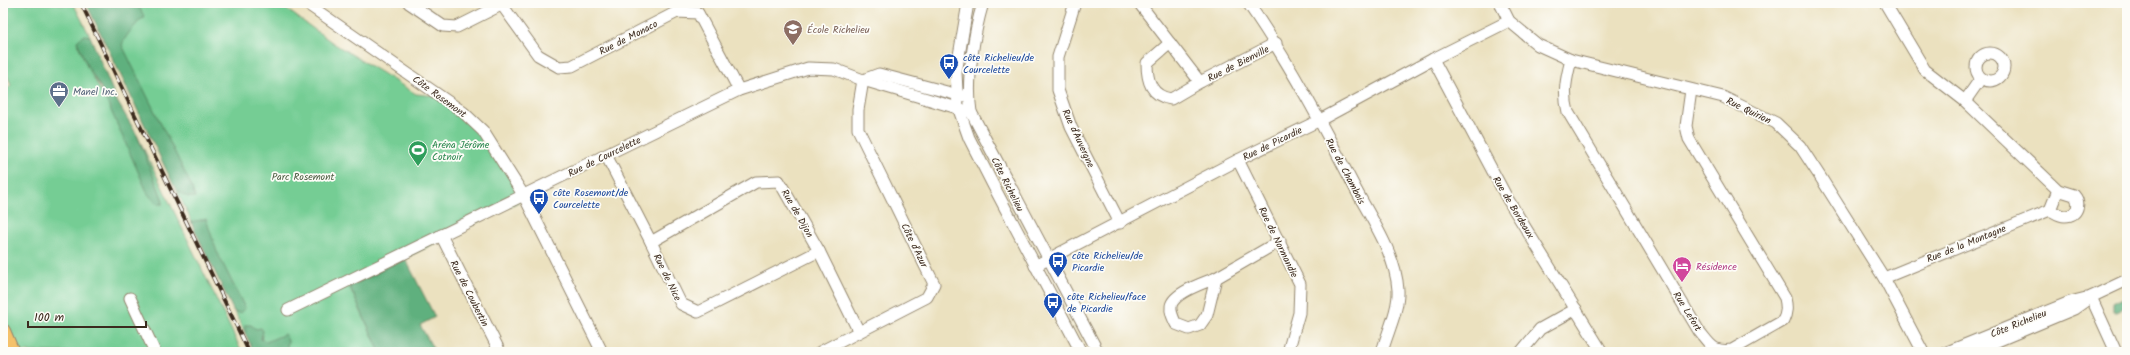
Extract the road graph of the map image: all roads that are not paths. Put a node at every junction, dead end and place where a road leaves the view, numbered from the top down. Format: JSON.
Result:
{"nodes":[{"id":1,"x":306,"y":3,"type":"edge"},
{"id":2,"x":409,"y":3,"type":"edge"},
{"id":3,"x":1075,"y":3,"type":"edge"},
{"id":4,"x":1139,"y":3,"type":"edge"},
{"id":5,"x":1248,"y":3,"type":"edge"},
{"id":6,"x":1500,"y":3,"type":"edge"},
{"id":7,"x":1885,"y":3,"type":"edge"},
{"id":8,"x":504,"y":4,"type":"edge"},
{"id":9,"x":966,"y":4,"type":"edge"},
{"id":10,"x":982,"y":6,"type":"edge"},
{"id":11,"x":1509,"y":21,"type":"junction"},
{"id":12,"x":1170,"y":43,"type":"junction"},
{"id":13,"x":1276,"y":43,"type":"junction"},
{"id":14,"x":1433,"y":59,"type":"junction"},
{"id":15,"x":1571,"y":60,"type":"junction"},
{"id":16,"x":1981,"y":78,"type":"dead end"},
{"id":17,"x":863,"y":80,"type":"junction"},
{"id":18,"x":1200,"y":82,"type":"junction"},
{"id":19,"x":739,"y":90,"type":"junction"},
{"id":20,"x":1691,"y":90,"type":"junction"},
{"id":21,"x":956,"y":94,"type":"junction"},
{"id":22,"x":968,"y":97,"type":"junction"},
{"id":23,"x":1965,"y":101,"type":"junction"},
{"id":24,"x":958,"y":107,"type":"junction"},
{"id":25,"x":971,"y":112,"type":"junction"},
{"id":26,"x":1320,"y":120,"type":"junction"},
{"id":27,"x":606,"y":156,"type":"junction"},
{"id":28,"x":1238,"y":160,"type":"junction"},
{"id":29,"x":2058,"y":190,"type":"junction"},
{"id":30,"x":524,"y":196,"type":"junction"},
{"id":31,"x":2050,"y":210,"type":"junction"},
{"id":32,"x":1120,"y":223,"type":"junction"},
{"id":33,"x":441,"y":235,"type":"junction"},
{"id":34,"x":1280,"y":241,"type":"junction"},
{"id":35,"x":651,"y":242,"type":"junction"},
{"id":36,"x":819,"y":251,"type":"junction"},
{"id":37,"x":1047,"y":259,"type":"junction"},
{"id":38,"x":1035,"y":266,"type":"junction"},
{"id":39,"x":1216,"y":278,"type":"junction"},
{"id":40,"x":1884,"y":278,"type":"junction"},
{"id":41,"x":2127,"y":280,"type":"edge"},
{"id":42,"x":2091,"y":297,"type":"junction"},
{"id":43,"x":130,"y":298,"type":"dead end"},
{"id":44,"x":1576,"y":309,"type":"junction"},
{"id":45,"x":288,"y":310,"type":"dead end"},
{"id":46,"x":3,"y":331,"type":"edge"},
{"id":47,"x":859,"y":332,"type":"junction"},
{"id":48,"x":1530,"y":340,"type":"junction"},
{"id":49,"x":12,"y":352,"type":"edge"},
{"id":50,"x":155,"y":352,"type":"edge"},
{"id":51,"x":500,"y":352,"type":"edge"},
{"id":52,"x":602,"y":352,"type":"edge"},
{"id":53,"x":820,"y":352,"type":"edge"},
{"id":54,"x":1081,"y":352,"type":"edge"},
{"id":55,"x":1098,"y":352,"type":"edge"},
{"id":56,"x":1288,"y":352,"type":"edge"},
{"id":57,"x":1382,"y":352,"type":"edge"},
{"id":58,"x":1521,"y":352,"type":"edge"},
{"id":59,"x":1528,"y":352,"type":"edge"},
{"id":60,"x":1602,"y":352,"type":"edge"},
{"id":61,"x":1923,"y":352,"type":"edge"},
{"id":62,"x":1947,"y":352,"type":"edge"},
{"id":63,"x":1971,"y":352,"type":"edge"},
{"id":64,"x":2116,"y":352,"type":"edge"}],
"edges":[{"from":1,"to":30,"type":"street","name":"Côte Rosemont"},
{"from":2,"to":8,"type":"street"},
{"from":3,"to":32,"type":"street","name":"Rue d'Auvergne"},
{"from":4,"to":12,"type":"street","name":"Rue de Bienville"},
{"from":5,"to":13,"type":"street","name":"Rue de Chambois"},
{"from":6,"to":11,"type":"street","name":"Rue Quirion"},
{"from":7,"to":23,"type":"street"},
{"from":8,"to":19,"type":"street","name":"Rue de Monaco"},
{"from":9,"to":10,"type":"street"},
{"from":9,"to":21,"type":"street","name":"Côte Richelieu"},
{"from":10,"to":22,"type":"street","name":"Côte Richelieu"},
{"from":11,"to":14,"type":"street","name":"Rue de Picardie"},
{"from":11,"to":15,"type":"street","name":"Rue Quirion"},
{"from":12,"to":18,"type":"street","name":"Rue de Bienville"},
{"from":12,"to":18,"type":"street","name":"Rue de Bienville"},
{"from":13,"to":18,"type":"street","name":"Rue de Bienville"},
{"from":13,"to":26,"type":"street","name":"Rue de Chambois"},
{"from":14,"to":26,"type":"street","name":"Rue de Picardie"},
{"from":14,"to":44,"type":"street","name":"Rue de Bordeaux"},
{"from":15,"to":20,"type":"street","name":"Rue Quirion"},
{"from":15,"to":20,"type":"street","name":"Rue Lefort"},
{"from":16,"to":23,"type":"street"},
{"from":17,"to":19,"type":"street","name":"Rue de Courcelette"},
{"from":17,"to":21,"type":"street"},
{"from":17,"to":24,"type":"street","name":"Rue de Courcelette"},
{"from":17,"to":47,"type":"street","name":"Côte d'Azur"},
{"from":19,"to":27,"type":"street","name":"Rue de Courcelette"},
{"from":20,"to":40,"type":"street","name":"Rue Quirion"},
{"from":21,"to":22,"type":"street"},
{"from":21,"to":24,"type":"street","name":"Côte Richelieu"},
{"from":22,"to":25,"type":"street","name":"Côte Richelieu"},
{"from":23,"to":29,"type":"street"},
{"from":24,"to":25,"type":"street","name":"Rue de Courcelette"},
{"from":24,"to":38,"type":"street","name":"Côte Richelieu"},
{"from":25,"to":37,"type":"street","name":"Côte Richelieu"},
{"from":26,"to":28,"type":"street","name":"Rue de Picardie"},
{"from":26,"to":57,"type":"street","name":"Rue de Chambois"},
{"from":27,"to":30,"type":"street","name":"Rue de Courcelette"},
{"from":27,"to":35,"type":"street","name":"Rue de Nice"},
{"from":28,"to":32,"type":"street","name":"Rue de Picardie"},
{"from":28,"to":34,"type":"street","name":"Rue de Normandie"},
{"from":29,"to":31,"type":"street"},
{"from":29,"to":31,"type":"street"},
{"from":30,"to":33,"type":"street","name":"Rue de Courcelette"},
{"from":30,"to":52,"type":"street","name":"Côte Rosemont"},
{"from":31,"to":40,"type":"street","name":"Rue de la Montagne"},
{"from":32,"to":37,"type":"street","name":"Rue de Picardie"},
{"from":33,"to":45,"type":"street","name":"Rue de Courcelette"},
{"from":33,"to":51,"type":"street","name":"Rue de Coubertin"},
{"from":34,"to":39,"type":"street"},
{"from":34,"to":56,"type":"street","name":"Rue de Normandie"},
{"from":35,"to":36,"type":"street","name":"Rue de Nice"},
{"from":35,"to":36,"type":"street","name":"Rue de Dijon"},
{"from":36,"to":47,"type":"street","name":"Rue de Dijon"},
{"from":37,"to":38,"type":"street","name":"Rue de Picardie"},
{"from":37,"to":55,"type":"street","name":"Côte Richelieu"},
{"from":38,"to":54,"type":"street","name":"Côte Richelieu"},
{"from":39,"to":39,"type":"street"},
{"from":40,"to":61,"type":"street","name":"Rue Quirion"},
{"from":41,"to":42,"type":"street","name":"Côte Richelieu"},
{"from":42,"to":62,"type":"street","name":"Côte Richelieu"},
{"from":42,"to":63,"type":"street","name":"Côte Richelieu"},
{"from":42,"to":64,"type":"street"},
{"from":43,"to":50,"type":"street"},
{"from":44,"to":48,"type":"street"},
{"from":44,"to":60,"type":"street","name":"Rue de Bordeaux"},
{"from":46,"to":49,"type":"main road"},
{"from":47,"to":53,"type":"street","name":"Côte d'Azur"},
{"from":48,"to":58,"type":"street"},
{"from":48,"to":59,"type":"street"}]}
